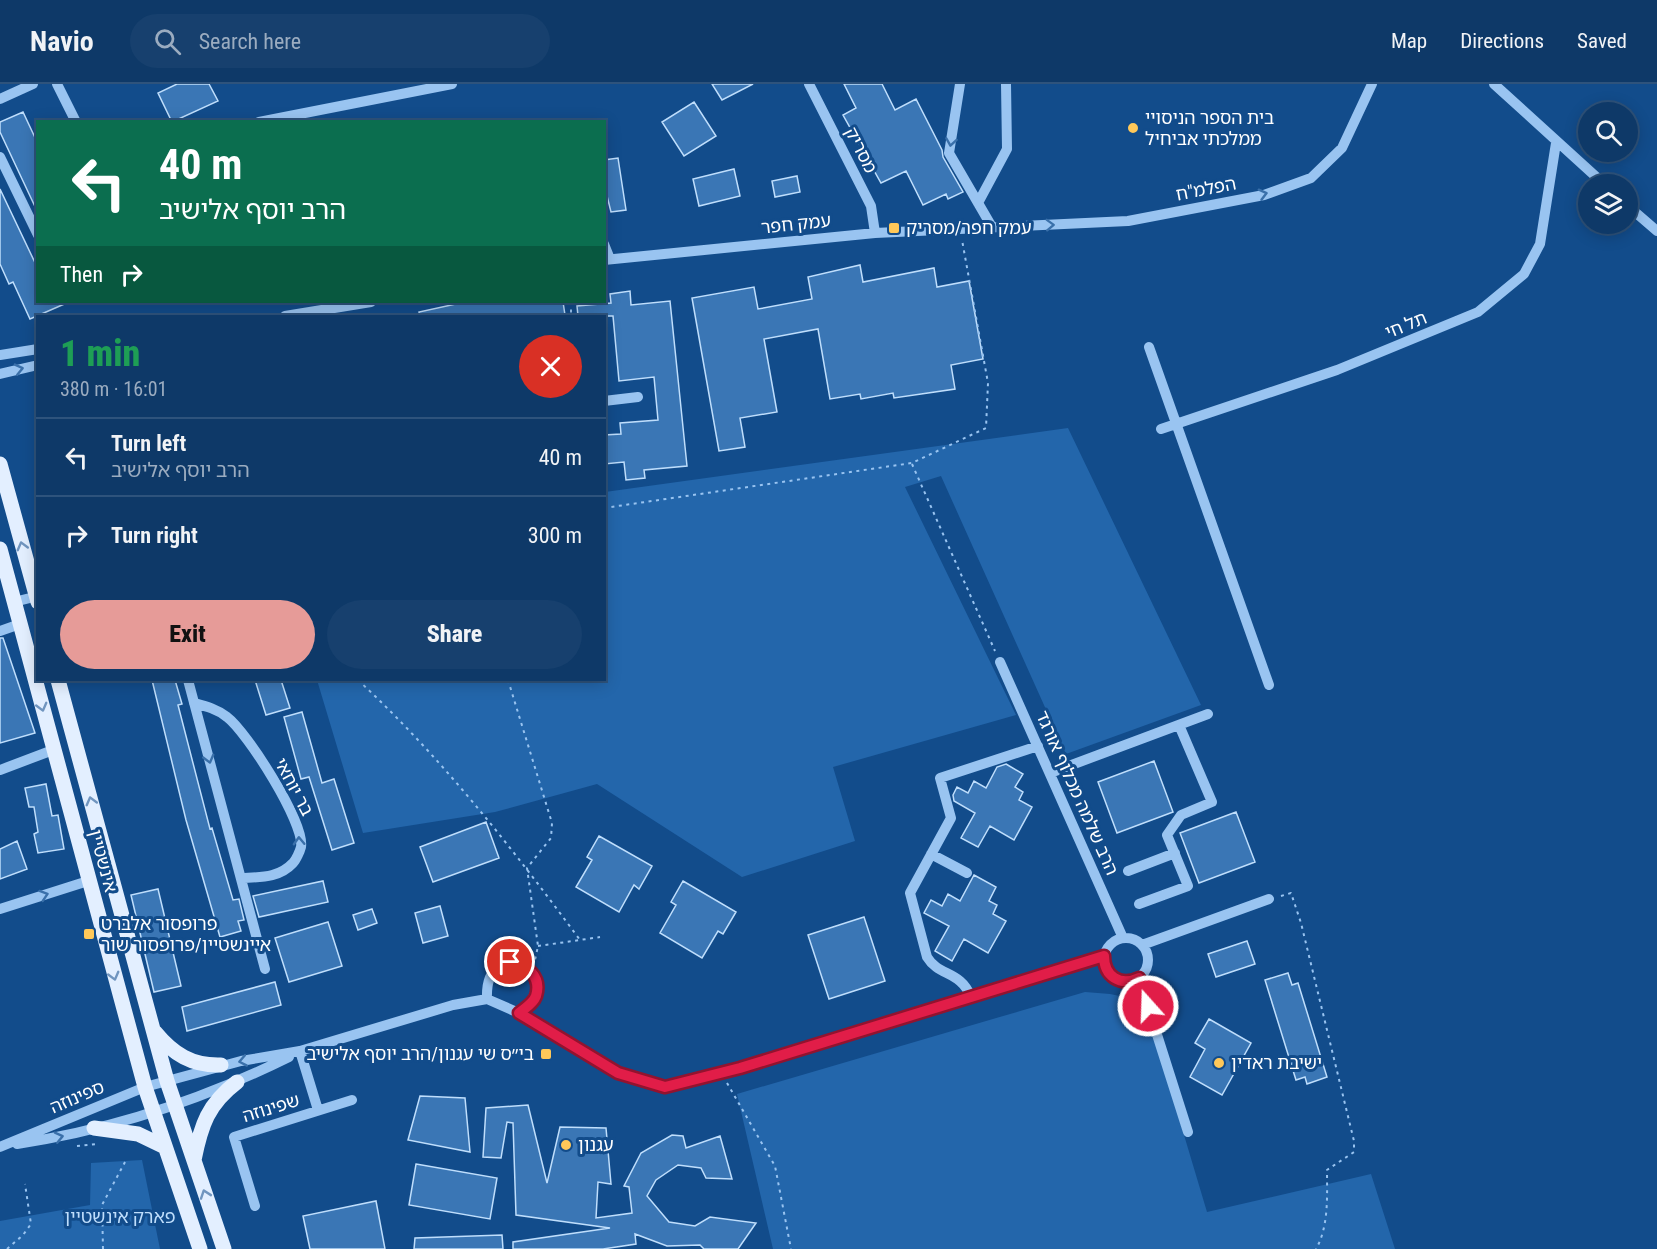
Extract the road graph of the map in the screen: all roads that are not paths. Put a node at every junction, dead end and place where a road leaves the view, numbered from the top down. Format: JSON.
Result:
{"nodes":[{"id":1,"x":33,"y":84,"type":"edge"},
{"id":2,"x":57,"y":84,"type":"edge"},
{"id":3,"x":452,"y":84,"type":"edge"},
{"id":4,"x":809,"y":84,"type":"edge"},
{"id":5,"x":960,"y":84,"type":"edge"},
{"id":6,"x":1006,"y":84,"type":"edge"},
{"id":7,"x":1372,"y":84,"type":"edge"},
{"id":8,"x":1494,"y":84,"type":"edge"},
{"id":9,"x":0,"y":99,"type":"edge"},
{"id":10,"x":75,"y":120,"type":"edge"},
{"id":11,"x":270,"y":120,"type":"edge"},
{"id":12,"x":1556,"y":143,"type":"junction"},
{"id":13,"x":0,"y":157,"type":"edge"},
{"id":14,"x":1592,"y":174,"type":"edge"},
{"id":15,"x":978,"y":203,"type":"junction"},
{"id":16,"x":1638,"y":215,"type":"edge"},
{"id":17,"x":992,"y":227,"type":"junction"},
{"id":18,"x":36,"y":231,"type":"edge"},
{"id":19,"x":1657,"y":231,"type":"edge"},
{"id":20,"x":875,"y":233,"type":"junction"},
{"id":21,"x":607,"y":260,"type":"edge"},
{"id":22,"x":366,"y":303,"type":"edge"},
{"id":23,"x":307,"y":315,"type":"edge"},
{"id":24,"x":1149,"y":347,"type":"dead end"},
{"id":25,"x":36,"y":349,"type":"edge"},
{"id":26,"x":0,"y":355,"type":"edge"},
{"id":27,"x":36,"y":365,"type":"edge"},
{"id":28,"x":0,"y":374,"type":"edge"},
{"id":29,"x":638,"y":397,"type":"dead end"},
{"id":30,"x":606,"y":401,"type":"edge"},
{"id":31,"x":1176,"y":423,"type":"junction"},
{"id":32,"x":1161,"y":429,"type":"dead end"},
{"id":33,"x":0,"y":464,"type":"edge"},
{"id":34,"x":0,"y":549,"type":"edge"},
{"id":35,"x":36,"y":594,"type":"edge"},
{"id":36,"x":36,"y":598,"type":"edge"},
{"id":37,"x":14,"y":602,"type":"junction"},
{"id":38,"x":20,"y":624,"type":"junction"},
{"id":39,"x":0,"y":631,"type":"edge"},
{"id":40,"x":1000,"y":662,"type":"road end"},
{"id":41,"x":58,"y":681,"type":"edge"},
{"id":42,"x":188,"y":681,"type":"edge"},
{"id":43,"x":1269,"y":685,"type":"dead end"},
{"id":44,"x":194,"y":703,"type":"junction"},
{"id":45,"x":1208,"y":714,"type":"dead end"},
{"id":46,"x":1179,"y":724,"type":"junction"},
{"id":47,"x":1038,"y":746,"type":"junction"},
{"id":48,"x":53,"y":750,"type":"junction"},
{"id":49,"x":0,"y":770,"type":"edge"},
{"id":50,"x":1050,"y":773,"type":"junction"},
{"id":51,"x":931,"y":854,"type":"junction"},
{"id":52,"x":1175,"y":854,"type":"junction"},
{"id":53,"x":1128,"y":871,"type":"dead end"},
{"id":54,"x":967,"y":873,"type":"dead end"},
{"id":55,"x":242,"y":878,"type":"junction"},
{"id":56,"x":88,"y":881,"type":"junction"},
{"id":57,"x":1269,"y":899,"type":"road end"},
{"id":58,"x":1139,"y":904,"type":"dead end"},
{"id":59,"x":0,"y":909,"type":"edge"},
{"id":60,"x":1123,"y":938,"type":"junction"},
{"id":61,"x":1142,"y":945,"type":"junction"},
{"id":62,"x":1104,"y":956,"type":"junction"},
{"id":63,"x":265,"y":969,"type":"dead end"},
{"id":64,"x":1139,"y":978,"type":"junction"},
{"id":65,"x":970,"y":997,"type":"junction"},
{"id":66,"x":487,"y":999,"type":"junction"},
{"id":67,"x":519,"y":1013,"type":"junction"},
{"id":68,"x":153,"y":1028,"type":"junction"},
{"id":69,"x":300,"y":1051,"type":"junction"},
{"id":70,"x":221,"y":1065,"type":"junction"},
{"id":71,"x":167,"y":1081,"type":"junction"},
{"id":72,"x":237,"y":1082,"type":"junction"},
{"id":73,"x":145,"y":1087,"type":"junction"},
{"id":74,"x":352,"y":1100,"type":"dead end"},
{"id":75,"x":174,"y":1103,"type":"junction"},
{"id":76,"x":152,"y":1110,"type":"junction"},
{"id":77,"x":318,"y":1110,"type":"junction"},
{"id":78,"x":94,"y":1128,"type":"junction"},
{"id":79,"x":1188,"y":1131,"type":"dead end"},
{"id":80,"x":1,"y":1147,"type":"edge"},
{"id":81,"x":165,"y":1147,"type":"junction"},
{"id":82,"x":194,"y":1160,"type":"junction"},
{"id":83,"x":255,"y":1206,"type":"dead end"},
{"id":84,"x":200,"y":1249,"type":"edge"},
{"id":85,"x":224,"y":1249,"type":"edge"}],
"edges":[{"from":1,"to":9,"type":"street"},
{"from":2,"to":10,"type":"street"},
{"from":3,"to":11,"type":"street"},
{"from":4,"to":20,"type":"street","name":"מסריק"},
{"from":5,"to":15,"type":"street","one_way":true},
{"from":6,"to":15,"type":"street"},
{"from":17,"to":7,"type":"street","name":"הפלמ\"ח","one_way":true},
{"from":8,"to":12,"type":"street"},
{"from":12,"to":14,"type":"street"},
{"from":12,"to":31,"type":"street","name":"תל חי"},
{"from":13,"to":18,"type":"street"},
{"from":15,"to":17,"type":"street"},
{"from":16,"to":19,"type":"street"},
{"from":17,"to":20,"type":"street","name":"עמק חפר"},
{"from":20,"to":21,"type":"street","name":"עמק חפר"},
{"from":22,"to":23,"type":"street"},
{"from":24,"to":31,"type":"street"},
{"from":25,"to":26,"type":"street"},
{"from":28,"to":27,"type":"street","one_way":true},
{"from":29,"to":30,"type":"street"},
{"from":31,"to":32,"type":"street","name":"תל חי"},
{"from":31,"to":43,"type":"street"},
{"from":35,"to":33,"type":"main road","one_way":true},
{"from":34,"to":37,"type":"main road","name":"אינשטיין"},
{"from":36,"to":37,"type":"street"},
{"from":37,"to":38,"type":"main road","name":"אינשטיין"},
{"from":38,"to":39,"type":"street"},
{"from":38,"to":48,"type":"main road","name":"אינשטיין","one_way":true},
{"from":40,"to":47,"type":"street","name":"הרב שלמה מכלוף אורגד"},
{"from":68,"to":41,"type":"main road","name":"אינשטיין","one_way":true},
{"from":42,"to":44,"type":"street"},
{"from":44,"to":55,"type":"street","one_way":true},
{"from":55,"to":44,"type":"street","name":"בר יוחאי","one_way":true},
{"from":45,"to":46,"type":"street"},
{"from":46,"to":50,"type":"street"},
{"from":46,"to":52,"type":"street"},
{"from":47,"to":50,"type":"street","name":"הרב שלמה מכלוף אורגד"},
{"from":47,"to":51,"type":"street"},
{"from":48,"to":49,"type":"street"},
{"from":48,"to":56,"type":"main road","name":"אינשטיין"},
{"from":50,"to":60,"type":"street","name":"הרב שלמה מכלוף אורגד"},
{"from":51,"to":54,"type":"street"},
{"from":51,"to":65,"type":"street"},
{"from":52,"to":53,"type":"street"},
{"from":52,"to":58,"type":"street"},
{"from":55,"to":63,"type":"street"},
{"from":59,"to":56,"type":"street","one_way":true},
{"from":56,"to":73,"type":"main road","name":"אינשטיין","one_way":true},
{"from":57,"to":61,"type":"street"},
{"from":60,"to":61,"type":"street"},
{"from":60,"to":62,"type":"street"},
{"from":61,"to":64,"type":"street"},
{"from":62,"to":64,"type":"street"},
{"from":62,"to":65,"type":"street"},
{"from":64,"to":79,"type":"street"},
{"from":65,"to":67,"type":"street"},
{"from":66,"to":67,"type":"street"},
{"from":66,"to":67,"type":"street"},
{"from":66,"to":69,"type":"street","name":"שפינוזה"},
{"from":68,"to":70,"type":"main road"},
{"from":68,"to":71,"type":"main road","name":"אינשטיין"},
{"from":69,"to":70,"type":"street","name":"שפינוזה","one_way":true},
{"from":69,"to":72,"type":"street","name":"שפינוזה"},
{"from":69,"to":77,"type":"street"},
{"from":70,"to":71,"type":"street","name":"שפינוזה"},
{"from":71,"to":73,"type":"street","name":"ספינוזה"},
{"from":71,"to":75,"type":"main road","name":"אינשטיין"},
{"from":72,"to":75,"type":"street","name":"שפינוזה"},
{"from":72,"to":82,"type":"main road"},
{"from":73,"to":76,"type":"main road","name":"אינשטיין"},
{"from":73,"to":80,"type":"street","name":"ספינוזה"},
{"from":74,"to":77,"type":"street","name":"שפינוזה"},
{"from":75,"to":76,"type":"street","name":"שפינוזה"},
{"from":75,"to":82,"type":"main road","name":"אינשטיין"},
{"from":76,"to":78,"type":"street","name":"ספינוזה"},
{"from":76,"to":81,"type":"main road","name":"אינשטיין"},
{"from":77,"to":83,"type":"street","name":"שפינוזה"},
{"from":80,"to":78,"type":"street","name":"ספינוזה","one_way":true},
{"from":78,"to":81,"type":"main road"},
{"from":81,"to":84,"type":"main road","name":"אינשטיין"},
{"from":85,"to":82,"type":"main road","name":"אינשטיין","one_way":true}]}
